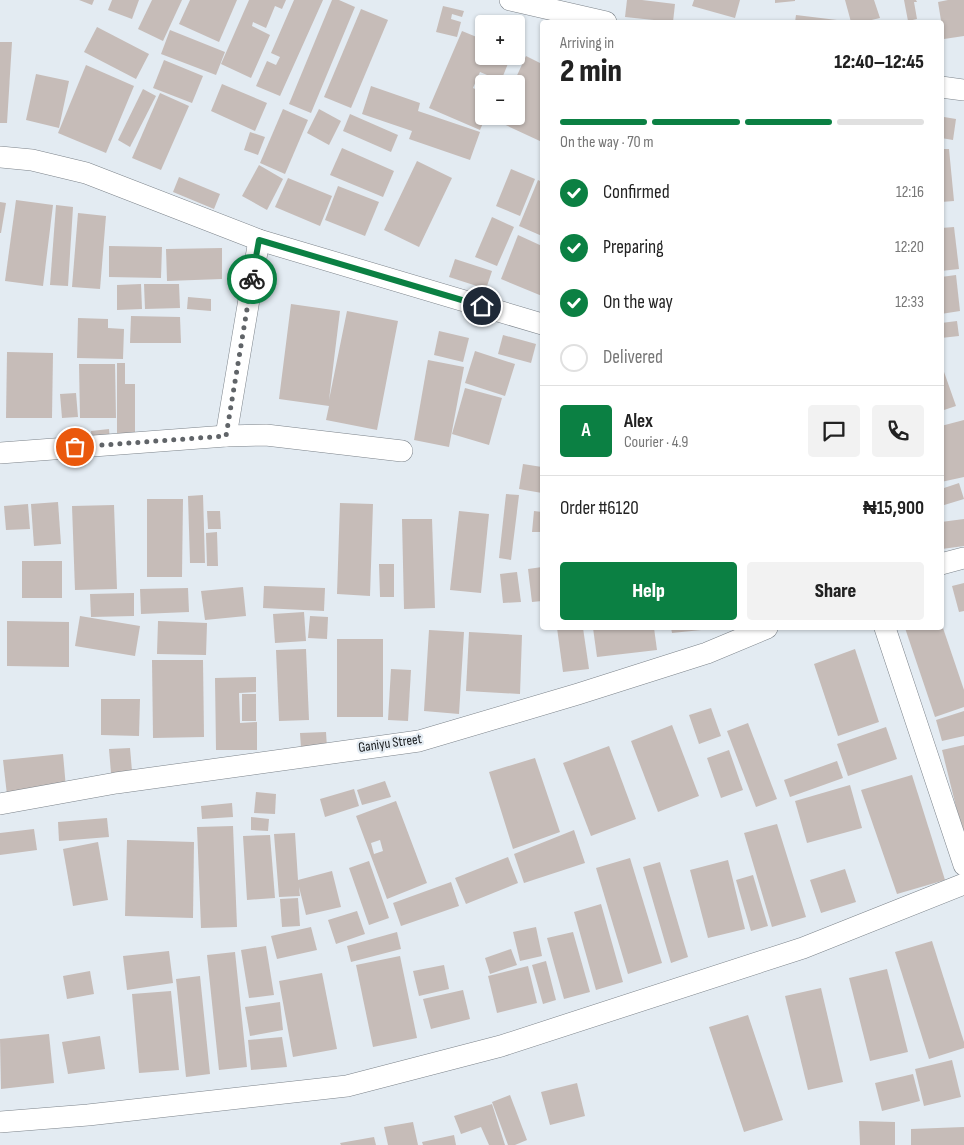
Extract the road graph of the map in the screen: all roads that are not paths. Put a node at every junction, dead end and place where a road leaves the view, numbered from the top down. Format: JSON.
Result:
{"nodes":[{"id":1,"x":510,"y":0,"type":"edge"},
{"id":2,"x":597,"y":20,"type":"edge"},
{"id":3,"x":944,"y":87,"type":"edge"},
{"id":4,"x":964,"y":90,"type":"edge"},
{"id":5,"x":0,"y":157,"type":"edge"},
{"id":6,"x":259,"y":240,"type":"junction"},
{"id":7,"x":540,"y":323,"type":"edge"},
{"id":8,"x":226,"y":436,"type":"junction"},
{"id":9,"x":402,"y":451,"type":"dead end"},
{"id":10,"x":0,"y":453,"type":"edge"},
{"id":11,"x":964,"y":558,"type":"edge"},
{"id":12,"x":944,"y":563,"type":"edge"},
{"id":13,"x":763,"y":630,"type":"edge"},
{"id":14,"x":886,"y":630,"type":"edge"},
{"id":15,"x":0,"y":804,"type":"edge"},
{"id":16,"x":964,"y":865,"type":"edge"},
{"id":17,"x":964,"y":884,"type":"edge"},
{"id":18,"x":0,"y":1122,"type":"edge"}],
"edges":[{"from":1,"to":2,"type":"street"},
{"from":3,"to":4,"type":"street"},
{"from":5,"to":6,"type":"street"},
{"from":6,"to":7,"type":"street"},
{"from":6,"to":8,"type":"street"},
{"from":8,"to":9,"type":"street"},
{"from":8,"to":10,"type":"street"},
{"from":11,"to":12,"type":"street"},
{"from":13,"to":15,"type":"street","name":"Ganiyu Street"},
{"from":14,"to":16,"type":"street"},
{"from":17,"to":18,"type":"street"}]}
